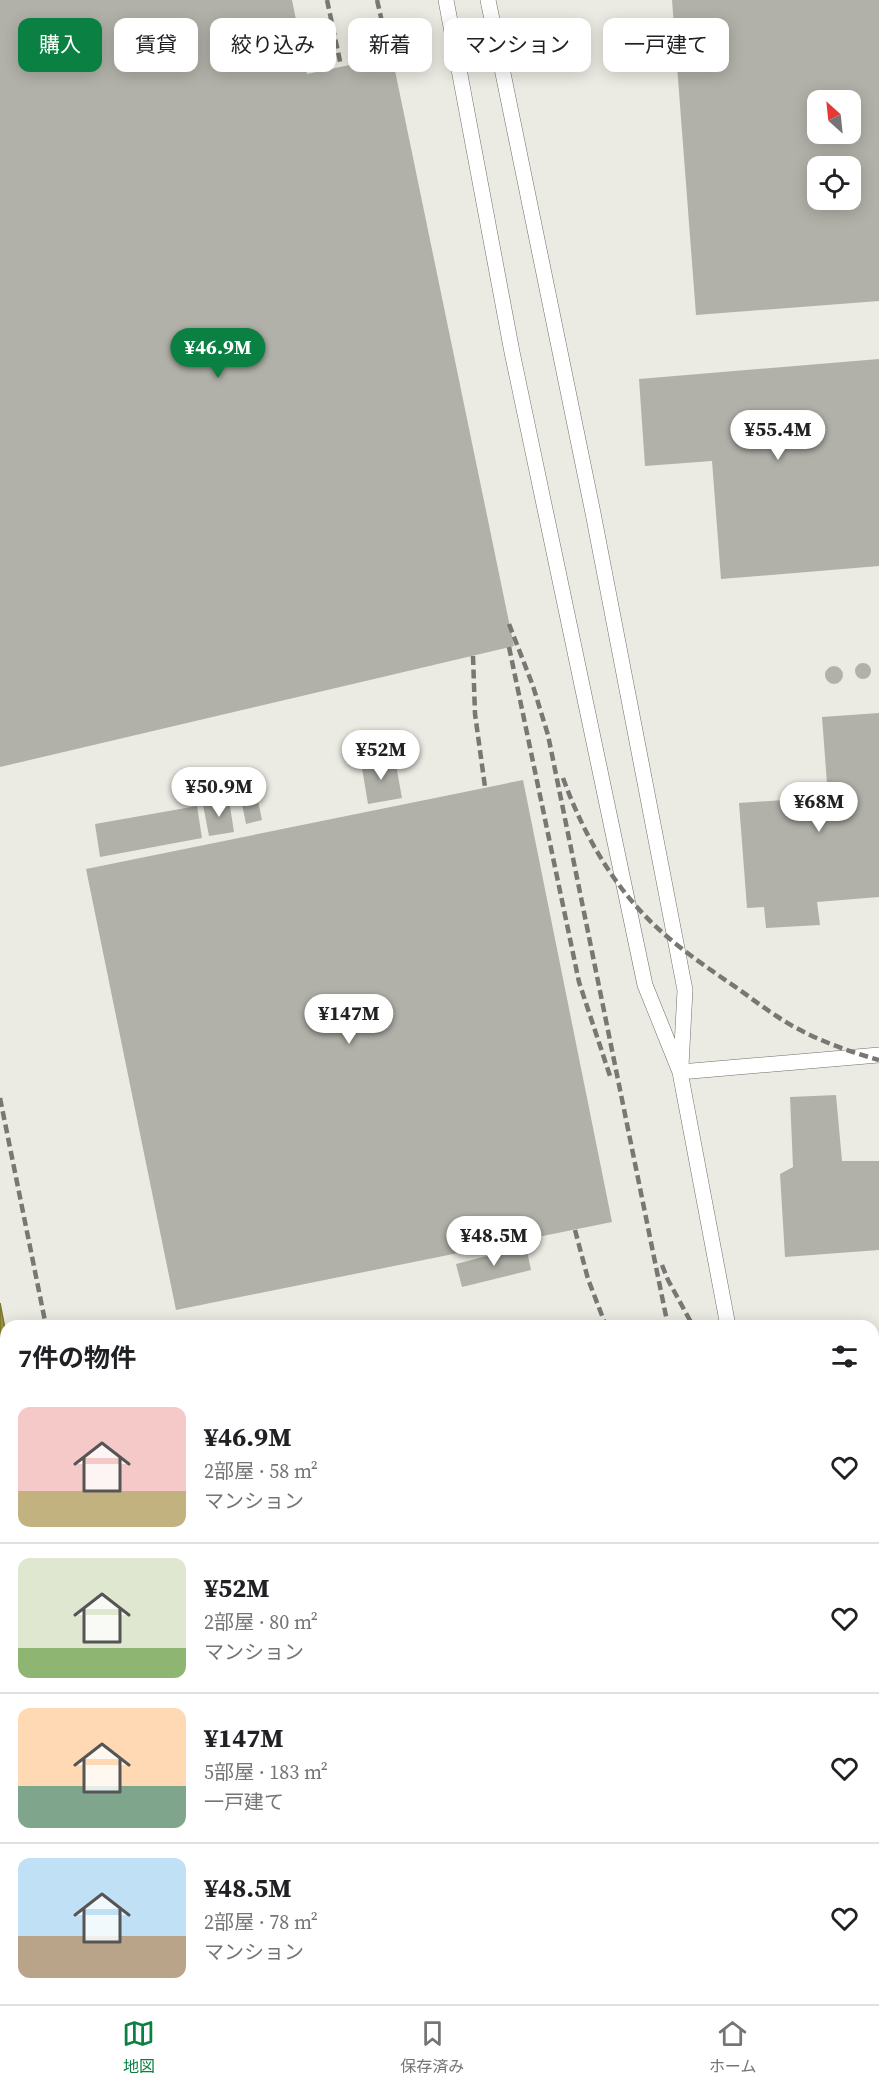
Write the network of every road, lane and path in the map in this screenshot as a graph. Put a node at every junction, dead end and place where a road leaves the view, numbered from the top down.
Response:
1 (446, 0) edge
2 (489, 0) edge
3 (879, 1055) edge
4 (680, 1072) junction
5 (727, 1320) edge

1 - 4 lane
2 - 4 lane
3 - 4 lane
4 - 5 lane

